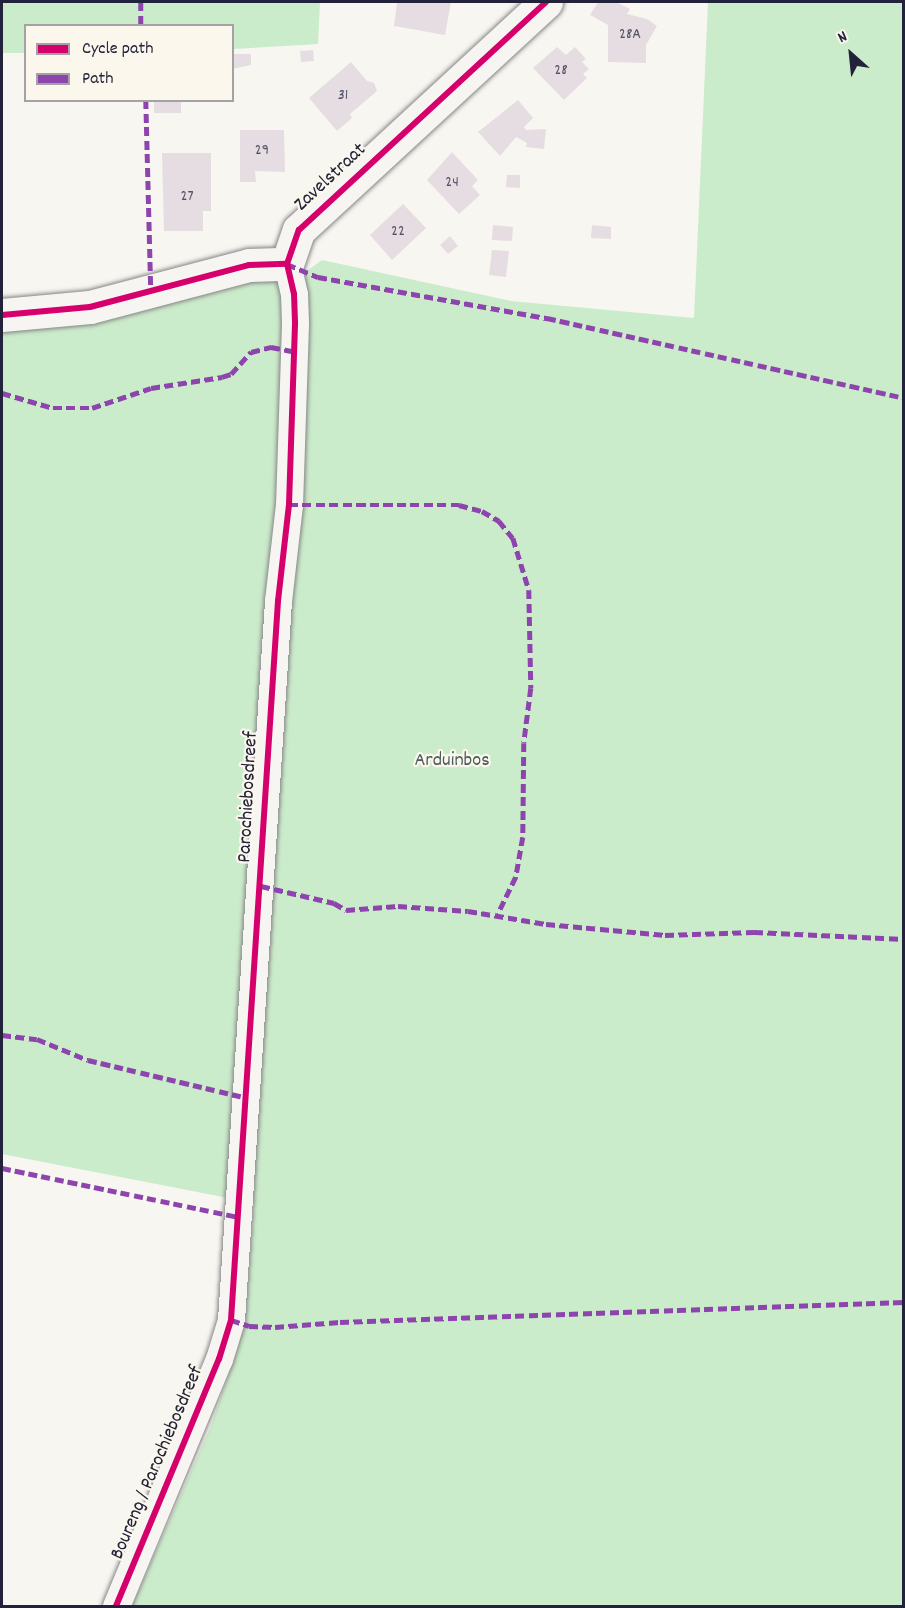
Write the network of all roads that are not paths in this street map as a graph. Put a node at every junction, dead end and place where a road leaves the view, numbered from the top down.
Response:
1 (546, 2) edge
2 (287, 264) junction
3 (2, 315) edge
4 (226, 1331) joint
5 (116, 1606) edge

1 - 2 street, Zavelstraat
2 - 3 street
2 - 4 street, Parochiebosdreef
4 - 5 street, Boureng / Parochiebosdreef

